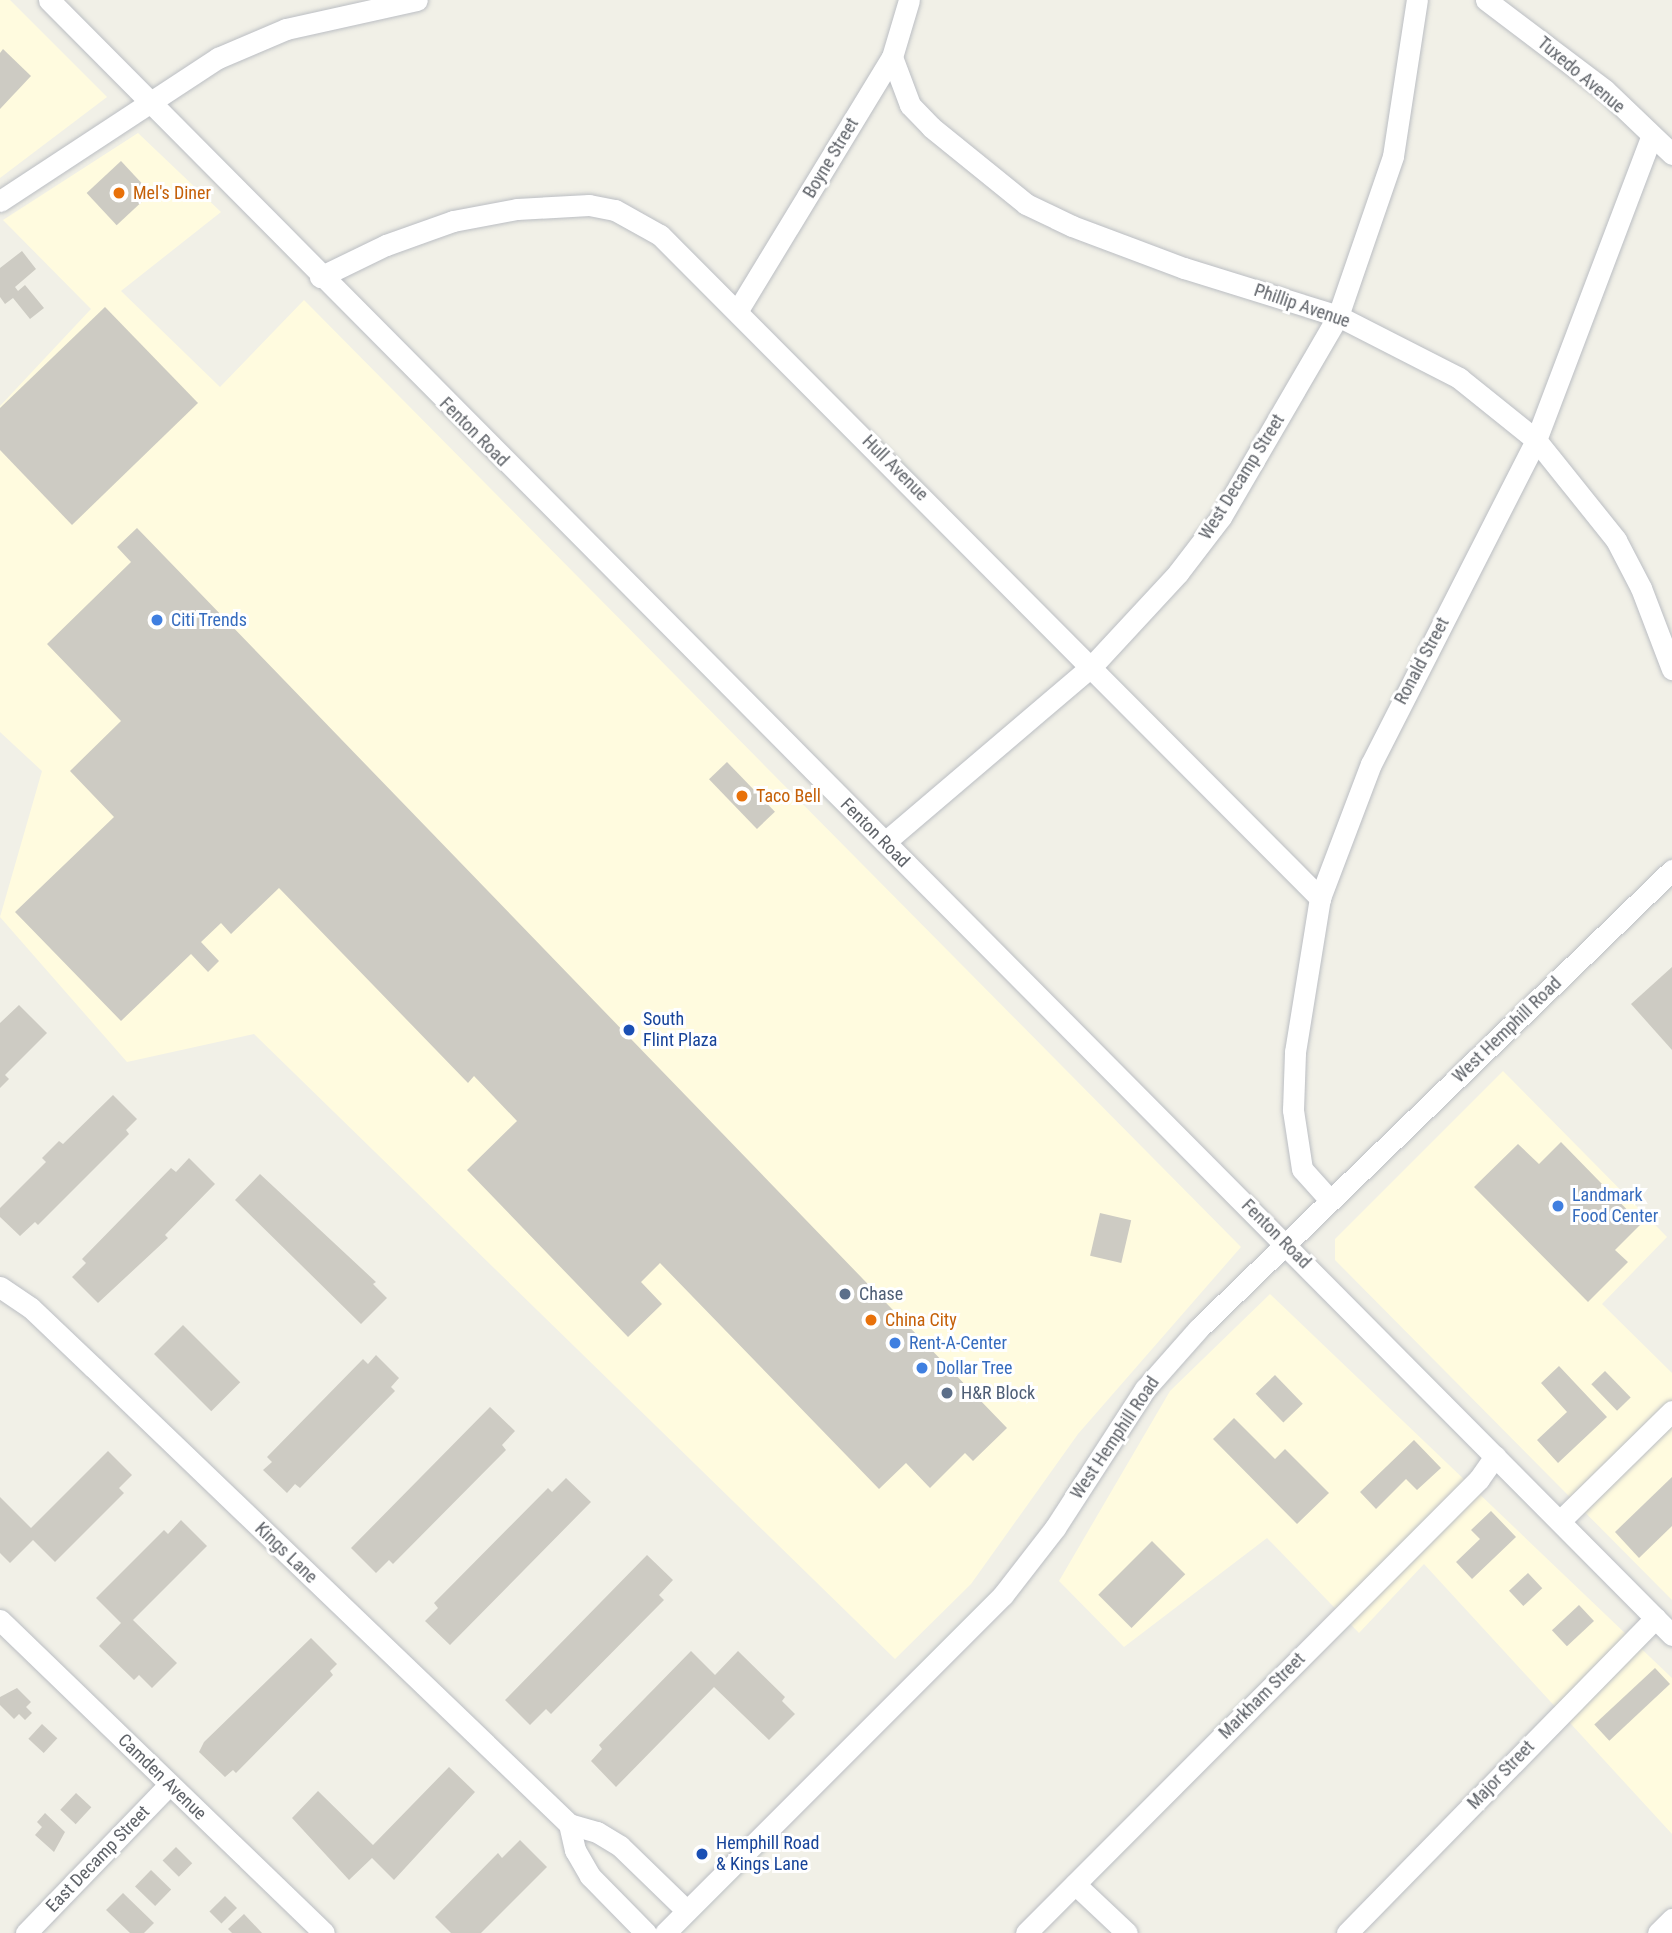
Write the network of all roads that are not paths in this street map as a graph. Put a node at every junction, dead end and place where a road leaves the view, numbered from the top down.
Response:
1 (49, 0) edge
2 (417, 0) edge
3 (909, 0) edge
4 (1417, 0) edge
5 (1486, 0) edge
6 (892, 57) junction
7 (149, 103) junction
8 (1651, 137) junction
9 (1672, 154) edge
10 (0, 201) edge
11 (320, 277) junction
12 (738, 310) junction
13 (1338, 316) junction
14 (1536, 440) junction
15 (1092, 666) junction
16 (1672, 669) edge
17 (885, 842) junction
18 (1672, 870) edge
19 (1320, 898) junction
20 (1329, 1199) junction
21 (1285, 1243) junction
22 (0, 1287) edge
23 (1672, 1411) edge
24 (1496, 1456) junction
25 (1560, 1521) junction
26 (1655, 1618) junction
27 (3, 1629) edge
28 (1672, 1635) edge
29 (170, 1784) junction
30 (569, 1824) junction
31 (1075, 1884) junction
32 (687, 1911) junction
33 (1672, 1919) edge
34 (26, 1933) edge
35 (324, 1933) edge
36 (646, 1933) edge
37 (665, 1933) edge
38 (1026, 1933) edge
39 (1127, 1933) edge
40 (1347, 1933) edge
41 (1658, 1933) edge

1 - 7 street, Fenton Road
2 - 7 street
3 - 6 street, Boyne Street
4 - 13 street, West Decamp Street
5 - 8 street, Tuxedo Avenue
6 - 12 street, Boyne Street
6 - 13 street, Phillip Avenue
7 - 10 street
7 - 11 street, Fenton Road
8 - 9 street, Tuxedo Avenue
8 - 14 street, Ronald Street
11 - 12 street, Hull Avenue
11 - 17 street, Fenton Road
12 - 15 street, Hull Avenue
13 - 14 street, Phillip Avenue
13 - 15 street, West Decamp Street
14 - 16 street, Phillip Avenue
14 - 19 street, Ronald Street
15 - 17 street, West Decamp Street
15 - 19 street, Hull Avenue
17 - 21 street, Fenton Road
18 - 20 street, West Hemphill Road
19 - 20 street, Ronald Street
20 - 21 street, West Hemphill Road
21 - 24 street, Fenton Road
21 - 32 street, West Hemphill Road
22 - 30 street, Kings Lane
23 - 25 street
24 - 25 street, Fenton Road
24 - 31 street, Markham Street
25 - 26 street, Fenton Road
26 - 28 street, Fenton Road
26 - 40 street, Major Street
27 - 29 street, Camden Avenue
29 - 34 street, East Decamp Street
29 - 35 street, Camden Avenue
30 - 32 street, Kings Lane
30 - 36 street, Kings Lane
31 - 38 street, Markham Street
31 - 39 street
32 - 37 street, West Hemphill Road
33 - 41 street

